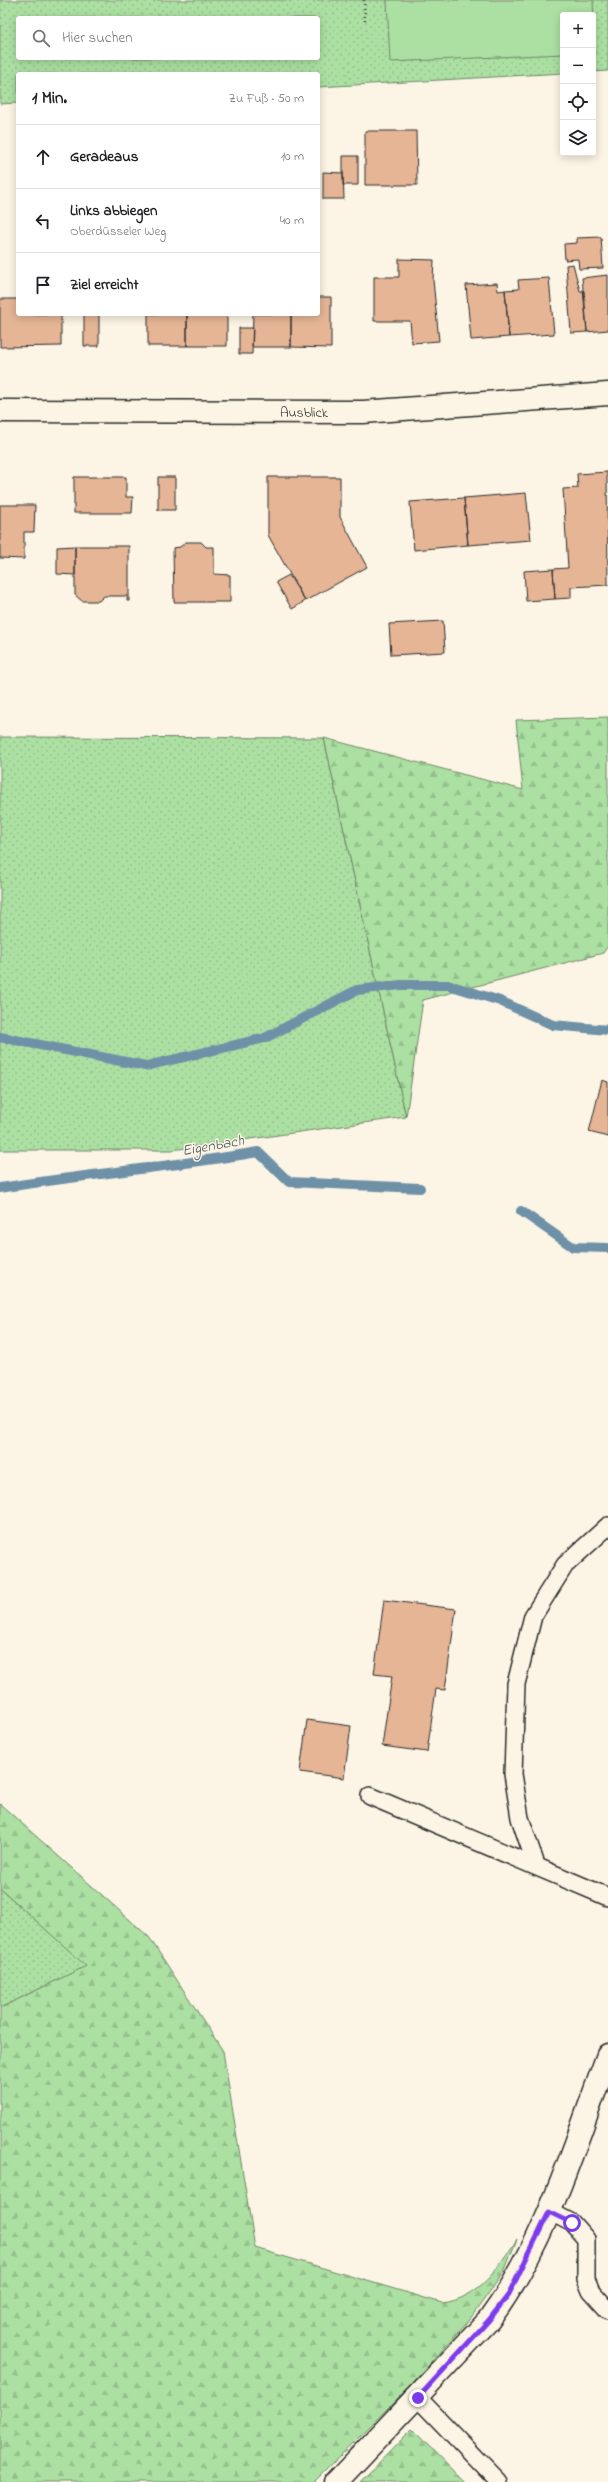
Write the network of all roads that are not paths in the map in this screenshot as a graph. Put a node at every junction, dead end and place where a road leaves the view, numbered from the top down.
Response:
1 (608, 394) edge
2 (0, 411) edge
3 (608, 1526) edge
4 (370, 1796) dead end
5 (536, 1865) junction
6 (608, 1896) edge
7 (608, 2055) edge
8 (549, 2212) junction
9 (608, 2310) edge
10 (418, 2398) junction
11 (336, 2482) edge
12 (499, 2482) edge

1 - 2 street, Ausblick
3 - 5 lane
4 - 5 lane
5 - 6 lane
7 - 8 street
8 - 9 lane
8 - 10 street
10 - 11 street
10 - 12 lane

